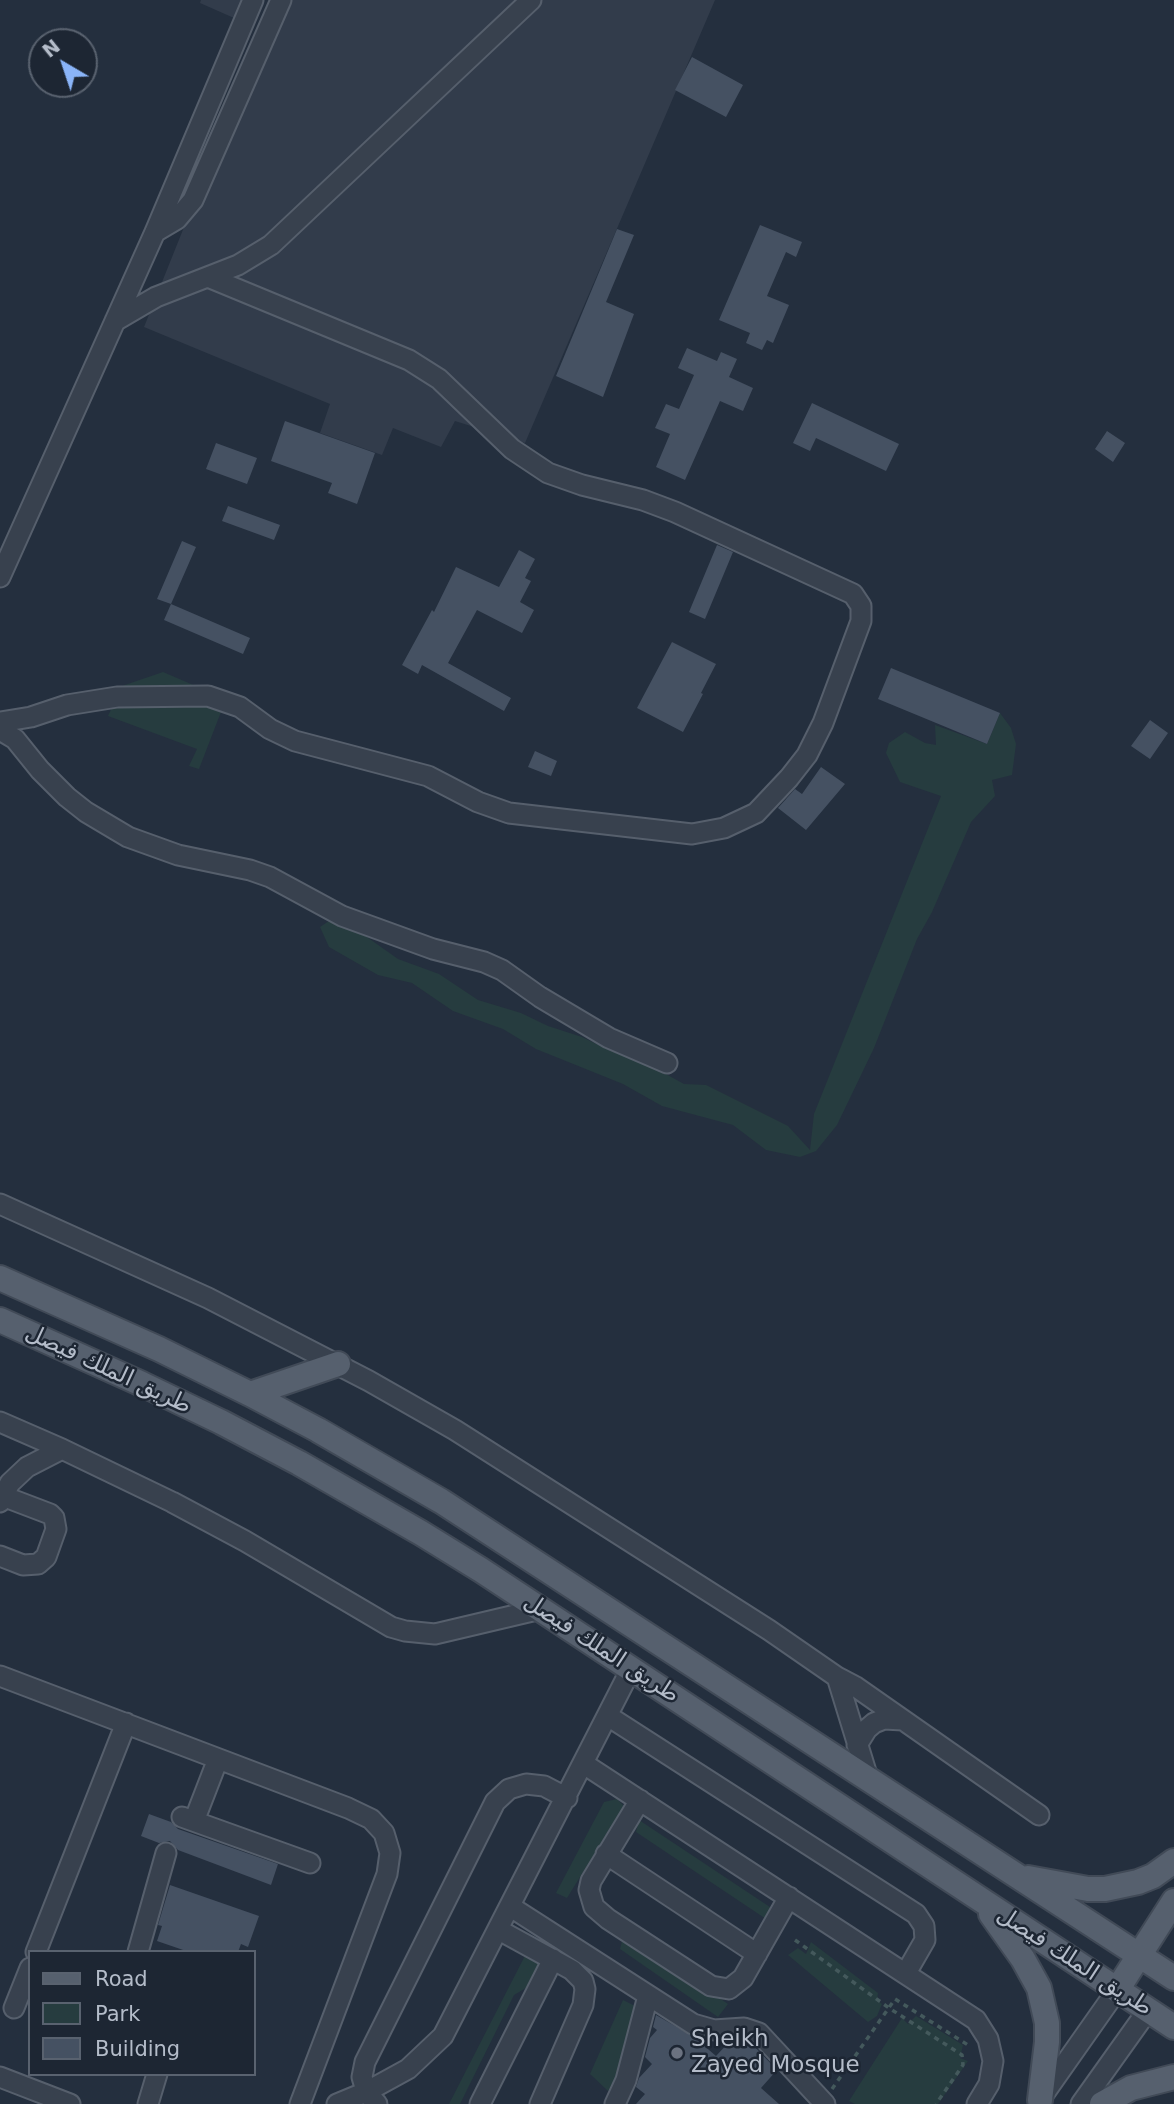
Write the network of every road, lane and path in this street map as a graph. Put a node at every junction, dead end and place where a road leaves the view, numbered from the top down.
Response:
1 (253, 0) edge
2 (281, 0) edge
3 (531, 0) edge
4 (155, 232) junction
5 (208, 277) junction
6 (114, 322) junction
7 (0, 577) edge
8 (0, 703) edge
9 (0, 726) edge
10 (667, 1063) dead end
11 (0, 1204) edge
12 (0, 1278) edge
13 (0, 1320) edge
14 (338, 1364) junction
15 (250, 1394) junction
16 (0, 1422) edge
17 (62, 1449) junction
18 (1, 1498) edge
19 (0, 1556) edge
20 (541, 1609) junction
21 (631, 1669) junction
22 (0, 1675) edge
23 (836, 1677) junction
24 (608, 1716) junction
25 (903, 1720) junction
26 (126, 1723) junction
27 (857, 1745) junction
28 (218, 1759) junction
29 (584, 1764) junction
30 (869, 1778) junction
31 (567, 1798) junction
32 (640, 1800) junction
33 (1039, 1815) dead end
34 (166, 1853) dead end
35 (606, 1854) junction
36 (1174, 1861) edge
37 (310, 1863) dead end
38 (1017, 1876) junction
39 (789, 1897) junction
40 (1174, 1901) edge
41 (982, 1902) junction
42 (511, 1907) junction
43 (499, 1930) junction
44 (794, 1940) dead end
45 (37, 1950) edge
46 (139, 1950) edge
47 (757, 1954) junction
48 (1139, 1955) junction
49 (553, 1959) junction
50 (28, 1973) edge
51 (906, 1973) junction
52 (1173, 1974) edge
53 (1117, 1990) junction
54 (648, 1996) junction
55 (14, 2008) dead end
56 (889, 2008) junction
57 (1148, 2010) junction
58 (1174, 2027) edge
59 (968, 2045) dead end
60 (156, 2076) edge
61 (0, 2077) edge
62 (1174, 2077) edge
63 (372, 2098) edge
64 (1038, 2102) edge
65 (824, 2103) edge
66 (70, 2104) edge
67 (148, 2104) edge
68 (300, 2104) edge
69 (337, 2104) edge
70 (480, 2104) edge
71 (540, 2104) edge
72 (615, 2104) edge
73 (936, 2104) edge
74 (977, 2104) edge
75 (1081, 2104) edge
76 (1102, 2104) edge

1 - 4 street
2 - 4 street
3 - 5 street
4 - 6 street
5 - 6 street
5 - 9 street
6 - 7 street
8 - 9 street
9 - 10 street
11 - 14 street
12 - 15 main road, طريق الملك فيصل
13 - 20 main road, طريق الملك فيصل
14 - 15 main road
14 - 23 street
15 - 30 main road, طريق الملك فيصل
16 - 17 street
17 - 18 street
17 - 20 street
18 - 19 street
20 - 21 main road, طريق الملك فيصل
21 - 24 street
21 - 41 main road, طريق الملك فيصل
22 - 26 street
23 - 25 street
23 - 27 street
24 - 29 street
24 - 51 street
25 - 27 street
25 - 33 street
26 - 28 street
26 - 45 street
27 - 30 street
28 - 37 street
28 - 68 street
29 - 31 street
29 - 32 street
30 - 38 main road, طريق الملك فيصل
31 - 42 street
31 - 63 street
32 - 35 street
32 - 39 street
34 - 46 street
35 - 47 street
35 - 47 street
36 - 38 main road
38 - 48 main road, طريق الملك فيصل
39 - 47 street
39 - 51 street
40 - 48 main road
41 - 53 main road, طريق الملك فيصل
41 - 64 main road
42 - 43 street
42 - 54 street
43 - 49 street
43 - 63 street
44 - 56 path
48 - 52 main road, طريق الملك فيصل
48 - 53 main road
49 - 70 street
49 - 71 street
50 - 55 street
51 - 74 street
52 - 57 main road
53 - 57 main road, طريق الملك فيصل
53 - 64 street
54 - 65 street
54 - 72 street
56 - 59 path
56 - 65 path
56 - 73 path
57 - 58 main road, طريق الملك فيصل
57 - 75 street
60 - 67 street
61 - 66 street
62 - 76 main road
63 - 69 street

